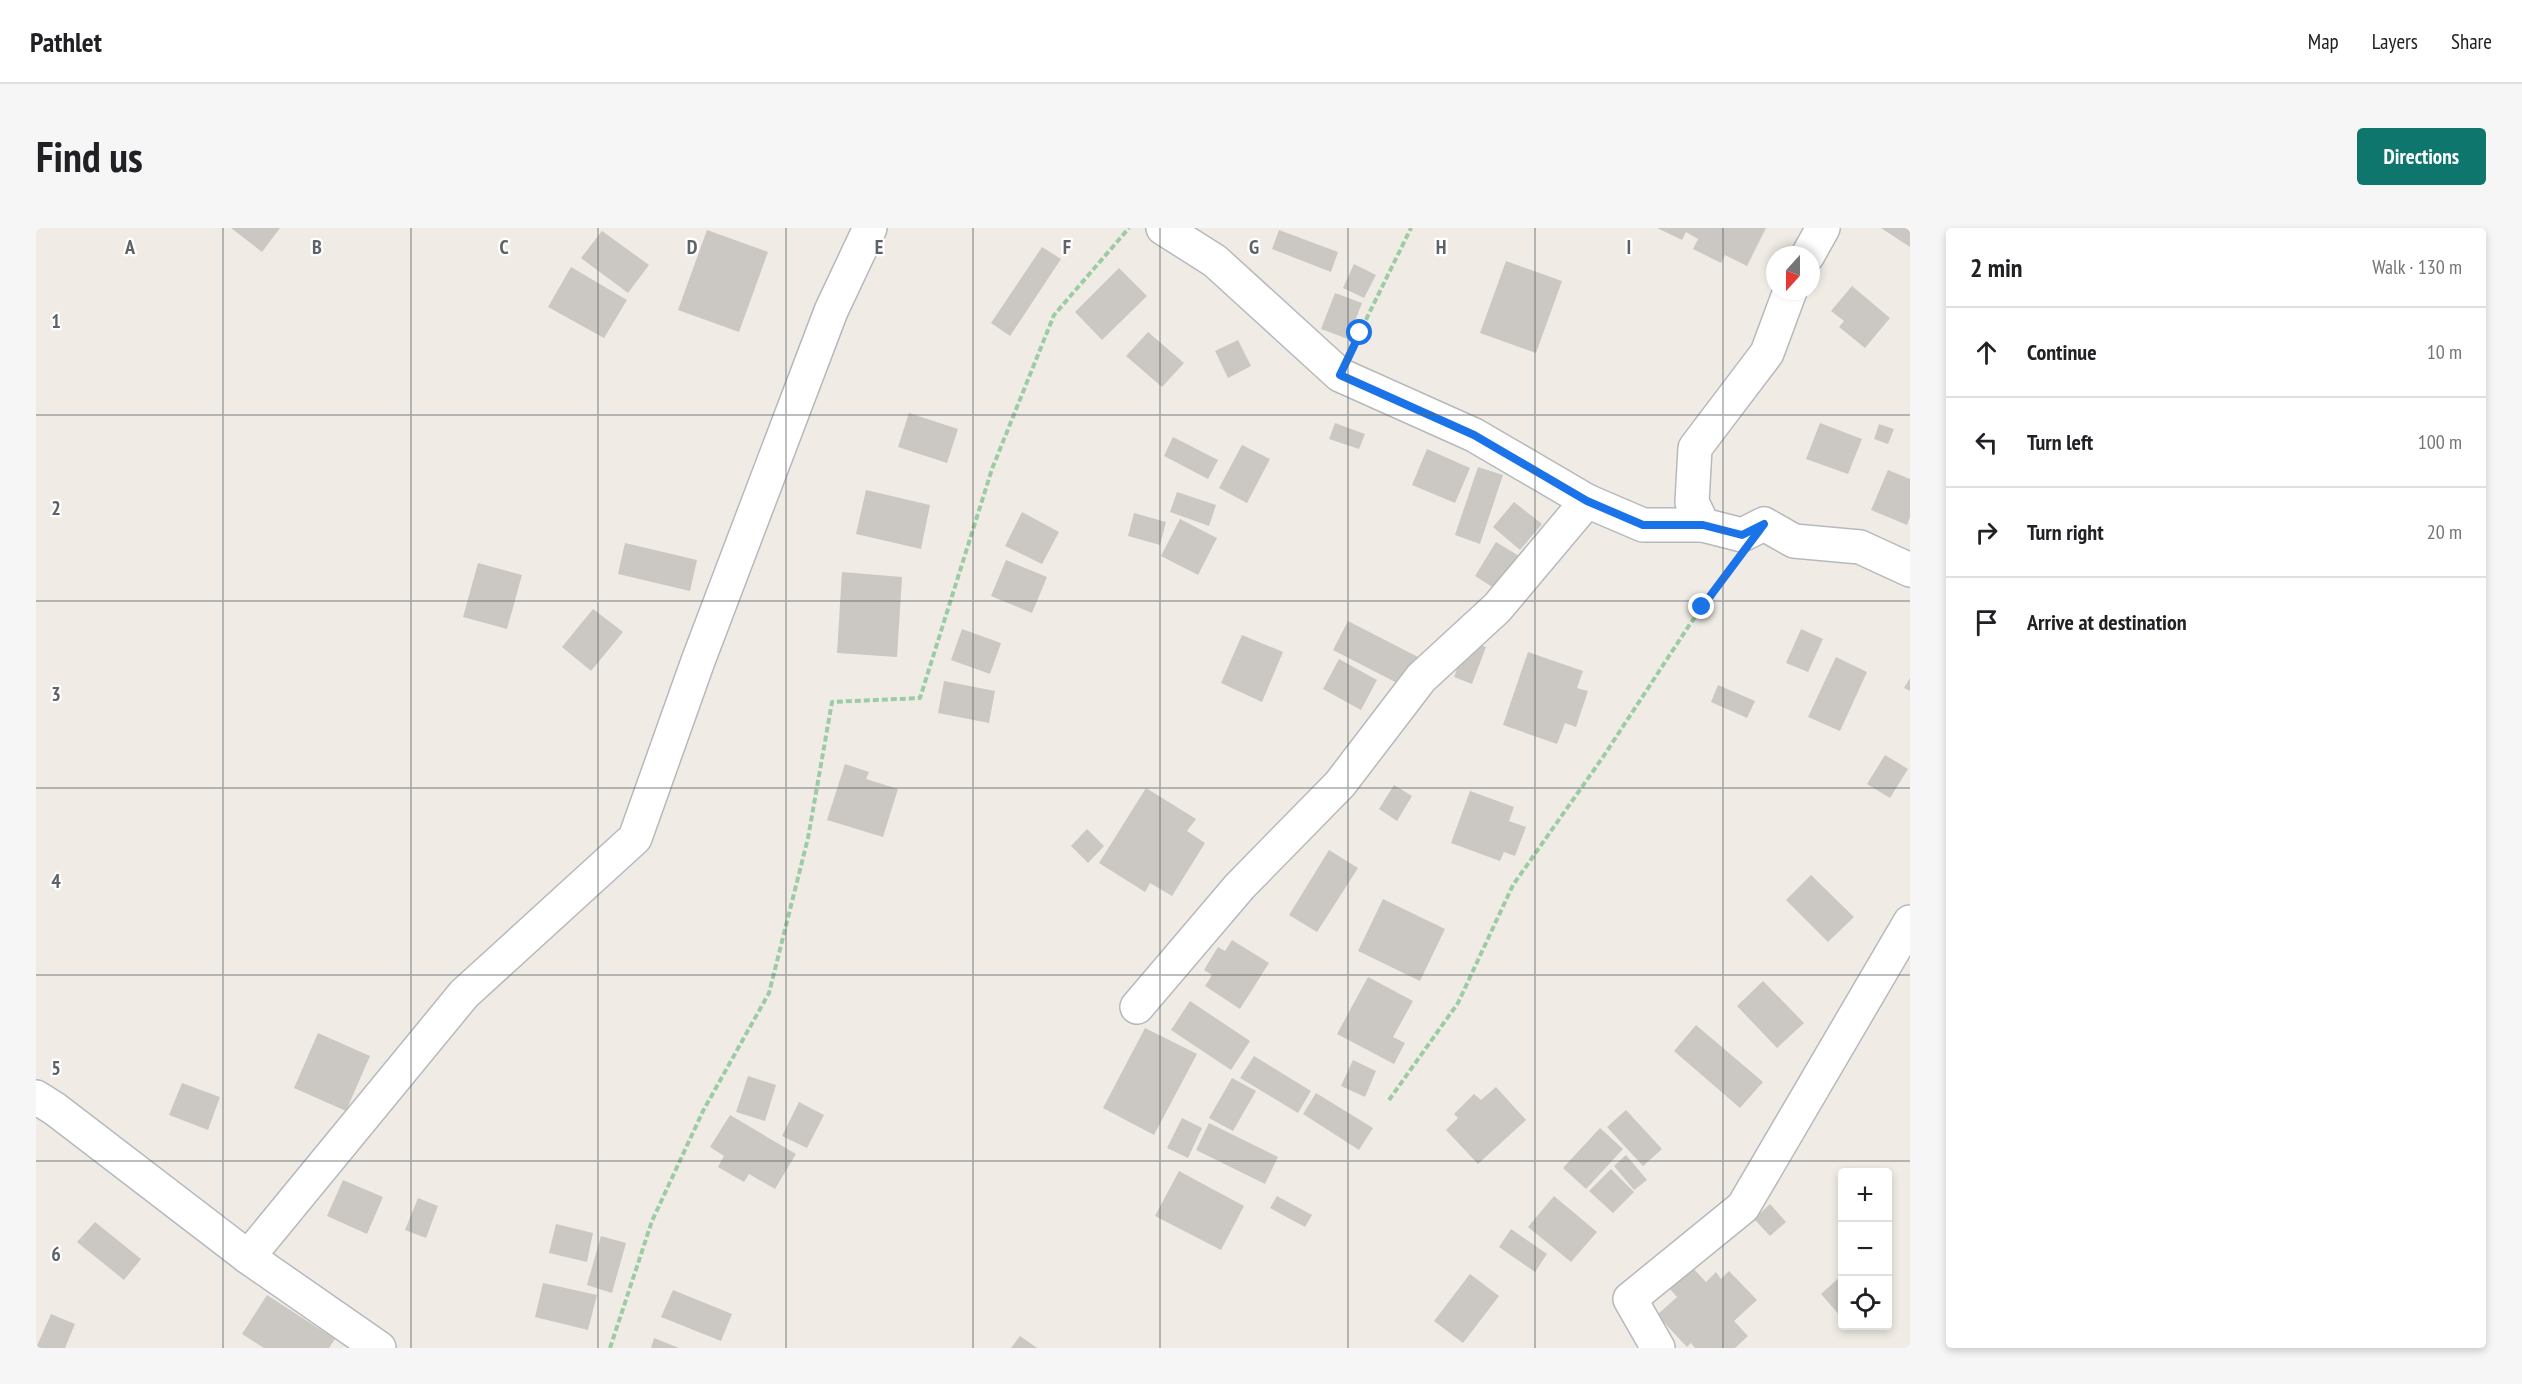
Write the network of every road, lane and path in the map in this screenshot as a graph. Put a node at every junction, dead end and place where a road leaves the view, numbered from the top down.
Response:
1 (870, 228) edge
2 (1129, 228) edge
3 (1164, 228) edge
4 (1411, 228) edge
5 (1823, 228) edge
6 (1813, 246) edge
7 (1787, 300) edge
8 (1340, 375) junction
9 (1587, 501) junction
10 (1764, 524) junction
11 (1703, 525) junction
12 (1910, 570) edge
13 (1910, 922) edge
14 (1137, 1007) dead end
15 (36, 1097) edge
16 (1389, 1100) dead end
17 (248, 1257) junction
18 (379, 1348) edge
19 (610, 1348) edge
20 (1658, 1348) edge

1 - 17 street
2 - 19 path
3 - 8 street
4 - 8 path
5 - 6 street
7 - 11 street
8 - 9 street
9 - 11 street
9 - 14 street
10 - 11 street
10 - 12 street
10 - 16 path
13 - 20 street
15 - 17 street
17 - 18 street

